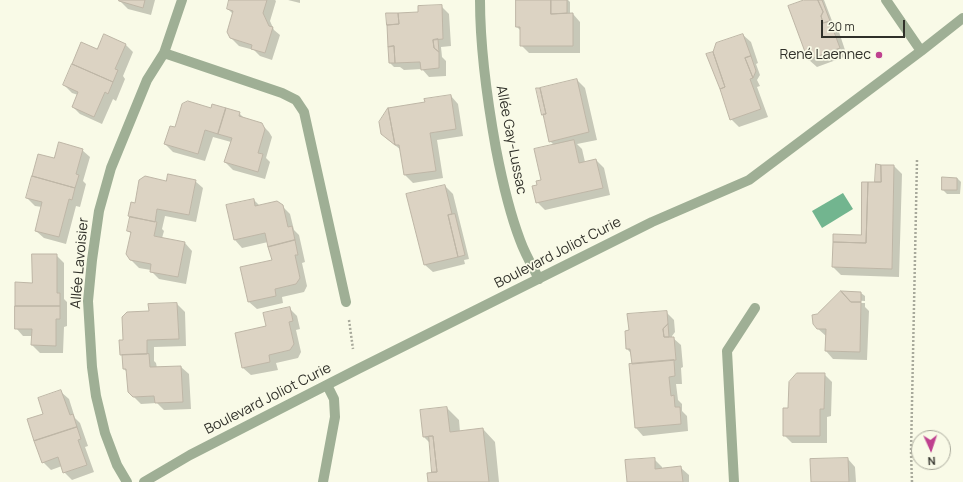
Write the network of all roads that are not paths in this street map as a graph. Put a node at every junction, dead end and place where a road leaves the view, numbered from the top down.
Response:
1 (182, 0) edge
2 (480, 0) edge
3 (886, 0) edge
4 (963, 18) edge
5 (921, 51) junction
6 (164, 53) junction
7 (539, 279) junction
8 (346, 302) road end
9 (755, 308) dead end
10 (327, 385) junction
11 (127, 482) edge
12 (144, 482) edge
13 (323, 482) edge
14 (734, 482) edge

1 - 6 street, Allée Lavoisier
2 - 7 street, Allée Gay-Lussac
3 - 5 street
4 - 5 street, Boulevard Joliot Curie
5 - 7 street, Boulevard Joliot Curie
6 - 8 street
6 - 11 street, Allée Lavoisier
7 - 10 street, Boulevard Joliot Curie
9 - 14 street
10 - 12 street, Boulevard Joliot Curie
10 - 13 street

